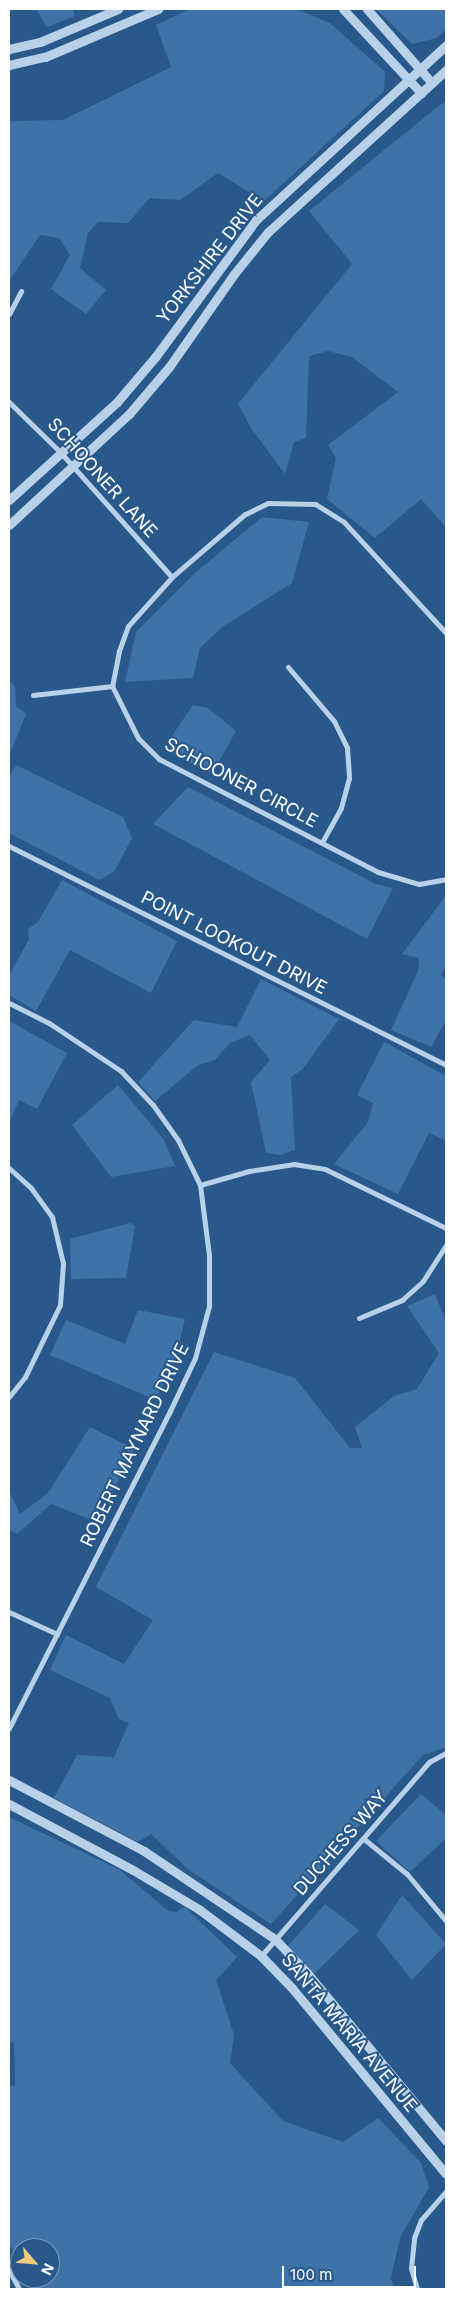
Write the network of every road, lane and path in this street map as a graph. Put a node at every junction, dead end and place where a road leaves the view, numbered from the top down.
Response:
1 (118, 9) edge
2 (158, 9) edge
3 (343, 9) edge
4 (368, 9) edge
5 (446, 45) edge
6 (9, 50) edge
7 (9, 65) edge
8 (420, 69) junction
9 (446, 70) edge
10 (409, 79) junction
11 (432, 83) junction
12 (421, 93) junction
13 (21, 291) dead end
14 (9, 314) edge
15 (9, 402) edge
16 (61, 453) junction
17 (72, 466) junction
18 (9, 500) edge
19 (9, 525) edge
20 (172, 577) junction
21 (446, 633) edge
22 (288, 667) dead end
23 (112, 686) junction
24 (33, 695) dead end
25 (322, 842) junction
26 (9, 846) edge
27 (446, 879) edge
28 (9, 1003) edge
29 (446, 1065) edge
30 (9, 1168) edge
31 (200, 1185) junction
32 (446, 1228) edge
33 (446, 1245) edge
34 (359, 1318) dead end
35 (9, 1397) edge
36 (9, 1612) edge
37 (56, 1634) junction
38 (9, 1729) edge
39 (446, 1753) edge
40 (9, 1780) edge
41 (9, 1804) edge
42 (364, 1839) junction
43 (446, 1922) edge
44 (275, 1939) junction
45 (261, 1956) junction
46 (446, 2141) edge
47 (446, 2174) edge
48 (446, 2191) edge
49 (9, 2270) edge
50 (19, 2289) edge
51 (417, 2289) edge

1 - 6 street
2 - 7 street
3 - 10 street
4 - 8 street
5 - 8 street, YORKSHIRE DRIVE
8 - 10 street, YORKSHIRE DRIVE
8 - 11 street
9 - 11 street, YORKSHIRE DRIVE
10 - 12 street
10 - 16 street, YORKSHIRE DRIVE
11 - 12 street, YORKSHIRE DRIVE
12 - 17 street, YORKSHIRE DRIVE
13 - 14 street
15 - 16 street, SCHOONER LANE
16 - 17 street, SCHOONER LANE
16 - 18 street, YORKSHIRE DRIVE
17 - 19 street, YORKSHIRE DRIVE
17 - 20 street, SCHOONER LANE
20 - 21 street
20 - 23 street
22 - 25 street
23 - 24 street
23 - 25 street, SCHOONER CIRCLE
25 - 27 street, SCHOONER CIRCLE
26 - 29 street, POINT LOOKOUT DRIVE
28 - 31 street, ROBERT MAYNARD DRIVE
30 - 35 street
31 - 32 street
31 - 37 street, ROBERT MAYNARD DRIVE
33 - 34 street
36 - 37 street
37 - 38 street, ROBERT MAYNARD DRIVE
39 - 42 street, DUCHESS WAY
40 - 44 street, SANTA MARIA AVENUE
41 - 45 street, SANTA MARIA AVENUE
42 - 43 street
42 - 44 street, DUCHESS WAY
44 - 45 street, DUCHESS WAY
44 - 46 street, SANTA MARIA AVENUE
45 - 47 street, SANTA MARIA AVENUE
48 - 51 street
49 - 50 street

